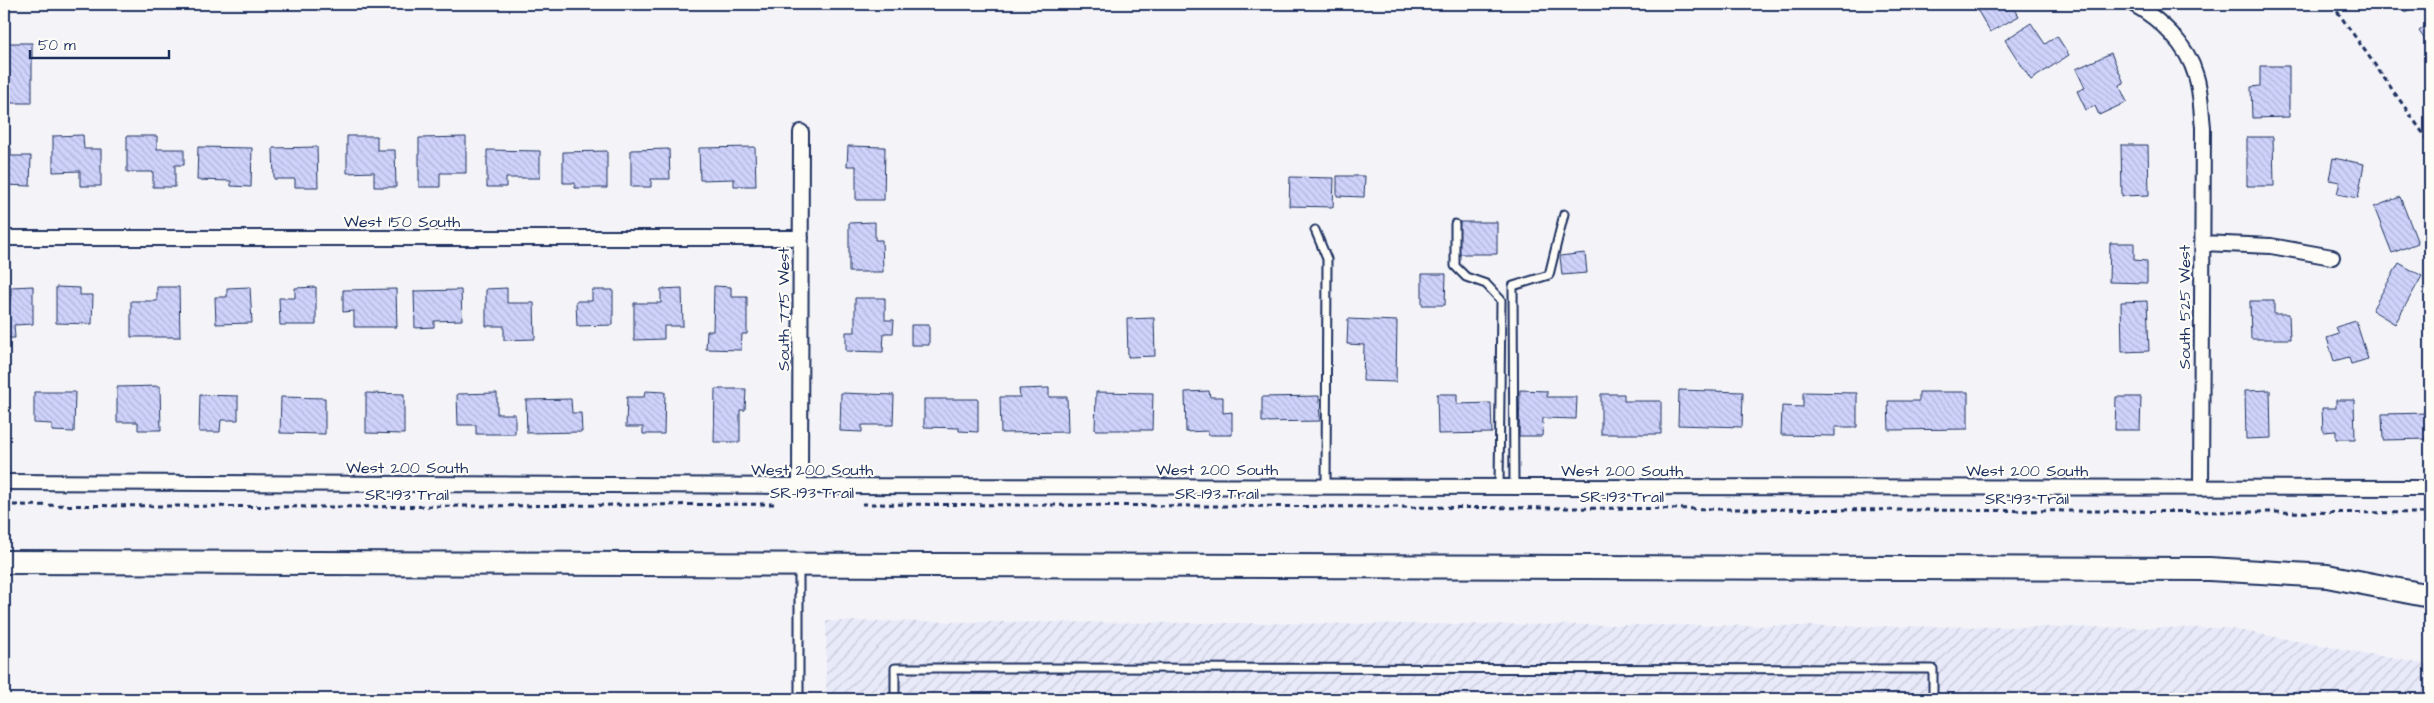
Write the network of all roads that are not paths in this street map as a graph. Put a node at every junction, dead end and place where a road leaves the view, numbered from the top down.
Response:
1 (2133, 4) edge
2 (802, 132) dead end
3 (1564, 214) dead end
4 (1454, 224) dead end
5 (1315, 230) dead end
6 (4, 238) edge
7 (801, 238) junction
8 (2202, 244) junction
9 (2332, 257) dead end
10 (4, 482) edge
11 (800, 486) junction
12 (1326, 487) junction
13 (1499, 487) junction
14 (1514, 487) junction
15 (2201, 488) junction
16 (2430, 488) edge
17 (4, 562) edge
18 (799, 566) junction
19 (2430, 596) edge
20 (799, 699) edge
21 (895, 699) edge
22 (1933, 699) edge

1 - 8 street, South 525 West
2 - 7 street, South 775 West
3 - 14 lane
4 - 13 lane
5 - 12 lane
6 - 7 street, West 150 South
7 - 11 street, South 775 West
8 - 9 street
8 - 15 street, South 525 West
10 - 11 street, West 200 South
11 - 12 street, West 200 South
12 - 13 street, West 200 South
13 - 14 street, West 200 South
14 - 15 street, West 200 South
15 - 16 street, West 200 South
17 - 18 main road
18 - 19 main road
18 - 20 lane
21 - 22 lane

